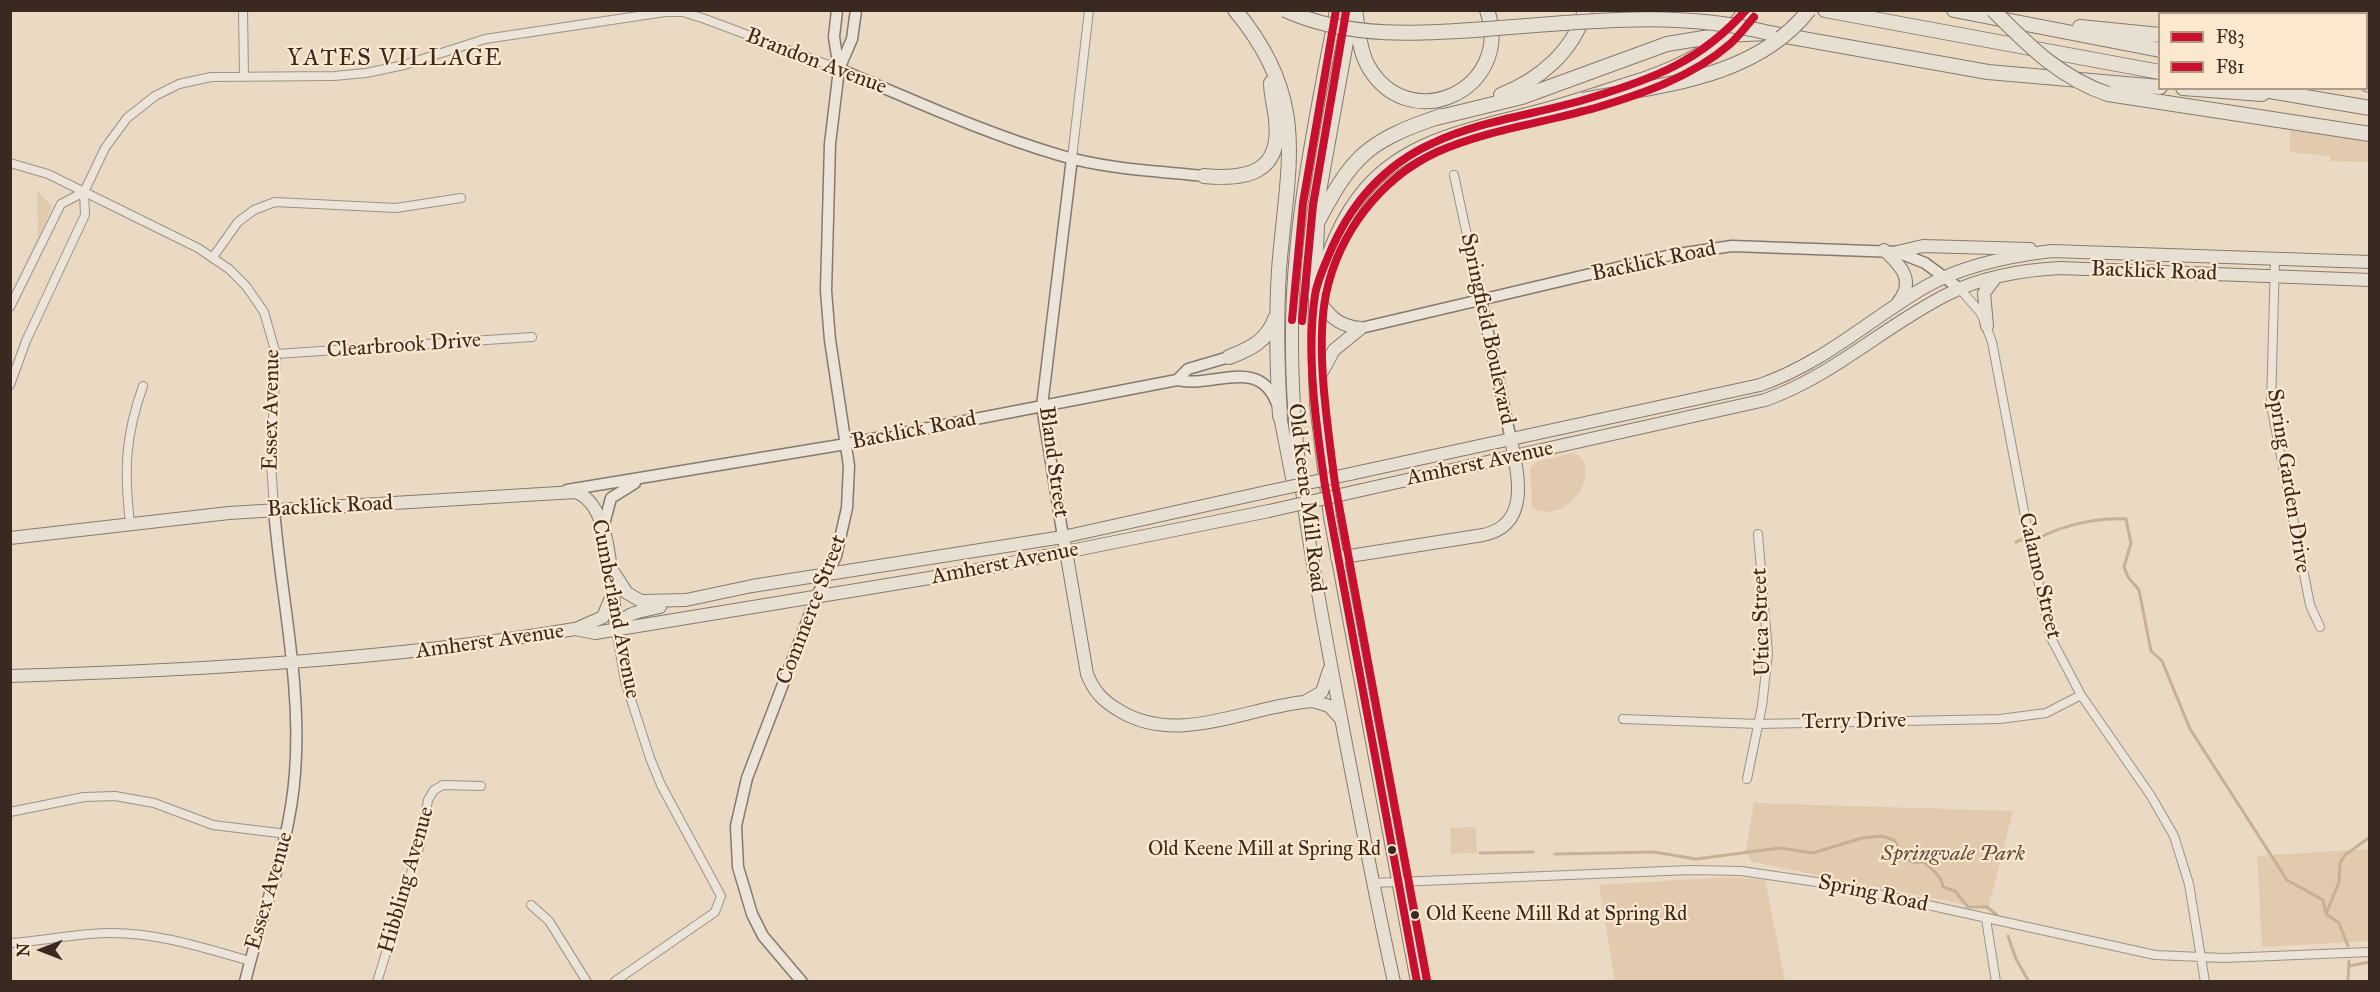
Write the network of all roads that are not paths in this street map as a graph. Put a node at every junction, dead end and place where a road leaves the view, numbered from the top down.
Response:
1 (243, 10) edge
2 (837, 10) edge
3 (856, 10) edge
4 (1089, 10) edge
5 (1235, 10) edge
6 (1285, 10) edge
7 (1336, 10) edge
8 (1354, 10) edge
9 (1487, 10) edge
10 (1585, 10) edge
11 (1746, 10) edge
12 (1809, 10) edge
13 (1825, 10) edge
14 (1954, 10) edge
15 (1993, 10) edge
16 (2018, 23) junction
17 (1768, 33) junction
18 (2158, 35) edge
19 (2158, 50) edge
20 (1271, 66) junction
21 (839, 69) junction
22 (2158, 72) edge
23 (244, 77) junction
24 (2158, 87) edge
25 (2211, 90) edge
26 (2262, 90) edge
27 (2294, 96) junction
28 (1583, 100) junction
29 (2370, 108) edge
30 (1432, 119) junction
31 (2370, 134) edge
32 (1072, 158) junction
33 (10, 163) edge
34 (1454, 174) dead end
35 (1204, 176) joint
36 (84, 192) junction
37 (461, 198) dead end
38 (1317, 223) junction
39 (1890, 251) junction
40 (2052, 251) junction
41 (213, 257) junction
42 (2275, 260) junction
43 (2370, 262) edge
44 (2275, 276) junction
45 (1945, 277) junction
46 (1996, 277) junction
47 (2370, 280) edge
48 (1960, 289) junction
49 (1315, 295) junction
50 (1481, 300) junction
51 (10, 307) edge
52 (1894, 307) junction
53 (1276, 314) junction
54 (1987, 326) junction
55 (1361, 328) junction
56 (532, 337) dead end
57 (276, 354) junction
58 (1229, 357) joint
59 (1177, 380) junction
60 (10, 385) edge
61 (143, 386) dead end
62 (1315, 386) junction
63 (1042, 405) junction
64 (1280, 416) junction
65 (1511, 440) junction
66 (846, 444) junction
67 (1514, 457) junction
68 (650, 478) junction
69 (567, 490) junction
70 (274, 509) junction
71 (130, 523) junction
72 (603, 528) junction
73 (1305, 532) junction
74 (1758, 534) dead end
75 (1063, 537) junction
76 (10, 538) edge
77 (1067, 553) junction
78 (1337, 558) junction
79 (609, 563) junction
80 (827, 575) junction
81 (611, 592) junction
82 (816, 598) junction
83 (686, 600) junction
84 (2320, 627) dead end
85 (575, 629) junction
86 (616, 630) junction
87 (1330, 660) junction
88 (291, 664) junction
89 (10, 676) edge
90 (2081, 695) junction
91 (1304, 702) junction
92 (1623, 719) dead end
93 (1342, 722) junction
94 (1758, 724) junction
95 (1747, 779) dead end
96 (481, 786) dead end
97 (10, 812) edge
98 (287, 834) junction
99 (1397, 880) junction
100 (1373, 883) junction
101 (531, 905) dead end
102 (1986, 919) junction
103 (10, 943) edge
104 (2370, 952) edge
105 (2201, 958) junction
106 (250, 961) junction
107 (245, 981) edge
108 (377, 981) edge
109 (587, 981) edge
110 (614, 981) edge
111 (802, 981) edge
112 (1394, 981) edge
113 (1417, 981) edge
114 (1996, 981) edge
115 (2205, 981) edge

1 - 23 street
2 - 21 main road, Commerce Street
3 - 21 main road, Commerce Street
4 - 32 street, Bland Street
5 - 20 highway
6 - 17 highway, bridge
7 - 73 main road, Old Keene Mill Road
8 - 9 highway
8 - 38 main road, Old Keene Mill Road
10 - 30 highway
11 - 28 highway, bridge
12 - 28 highway, bridge
13 - 22 highway
14 - 16 highway
15 - 31 highway, bridge
16 - 18 highway
16 - 19 highway
17 - 24 highway
17 - 30 highway, bridge
20 - 35 highway
20 - 53 highway
21 - 23 street, Brandon Avenue
21 - 32 main road, Brandon Avenue
21 - 66 main road, Commerce Street
23 - 36 street, Brandon Avenue
25 - 27 highway
26 - 27 highway
27 - 29 highway
28 - 49 highway
30 - 38 highway
32 - 35 main road, Brandon Avenue
32 - 63 main road, Bland Street
33 - 36 street, Essex Avenue
34 - 50 street, Springfield Boulevard
36 - 41 street, Essex Avenue
36 - 51 street
36 - 60 street
37 - 41 street
38 - 49 main road, Old Keene Mill Road
39 - 40 main road
39 - 45 main road, Backlick Road
39 - 50 main road, Backlick Road
39 - 52 main road
40 - 42 main road, Backlick Road
40 - 45 main road, Backlick Road
41 - 57 street, Essex Avenue
42 - 43 main road, Backlick Road
42 - 44 street, Spring Garden Drive
44 - 46 main road, Backlick Road
44 - 47 main road, Backlick Road
44 - 84 street, Spring Garden Drive
45 - 48 main road, Backlick Road
45 - 52 main road, Amherst Avenue
46 - 48 main road, Backlick Road
46 - 54 main road
48 - 54 street, Calamo Street
48 - 67 main road, Amherst Avenue
49 - 55 main road
49 - 62 main road, Old Keene Mill Road
50 - 55 main road, Backlick Road
50 - 65 main road, Springfield Boulevard
52 - 65 main road, Amherst Avenue
53 - 58 highway
53 - 64 highway
54 - 90 street, Calamo Street
55 - 62 main road
56 - 57 street, Clearbrook Drive
57 - 70 street, Essex Avenue
58 - 59 main road, Backlick Road
59 - 63 main road, Backlick Road
59 - 64 main road, Backlick Road
61 - 71 street
62 - 78 main road, Old Keene Mill Road
63 - 66 main road, Backlick Road
63 - 75 main road, Bland Street
64 - 73 main road
65 - 67 main road, Springfield Boulevard
65 - 75 main road, Amherst Avenue, bridge
66 - 68 main road, Backlick Road
66 - 80 main road, Commerce Street
67 - 77 main road, Amherst Avenue, bridge
67 - 78 main road, Springfield Boulevard
68 - 69 main road, Backlick Road
68 - 72 main road, Backlick Road
69 - 70 main road, Backlick Road
69 - 72 main road, Cumberland Avenue
70 - 71 main road, Backlick Road
70 - 88 main road, Essex Avenue
71 - 76 main road, Backlick Road
72 - 79 main road, Cumberland Avenue
73 - 87 main road, Old Keene Mill Road
74 - 94 street, Utica Street
75 - 77 main road, Bland Street
75 - 80 main road, Amherst Avenue
77 - 82 main road, Amherst Avenue
77 - 91 main road, Bland Street
78 - 99 main road, Old Keene Mill Road
79 - 81 main road, Cumberland Avenue
79 - 83 main road, Amherst Avenue
80 - 82 main road, Commerce Street
80 - 83 main road, Amherst Avenue
81 - 85 main road
81 - 86 main road, Cumberland Avenue
82 - 86 main road, Amherst Avenue
82 - 111 main road, Commerce Street
83 - 86 main road
85 - 86 main road, Amherst Avenue
85 - 88 main road, Amherst Avenue
86 - 110 street, Cumberland Avenue
87 - 91 main road
87 - 93 main road, Old Keene Mill Road
88 - 89 main road, Amherst Avenue
88 - 98 main road, Essex Avenue
90 - 94 street, Terry Drive
90 - 105 street, Calamo Street
91 - 93 main road
92 - 94 street, Terry Drive
93 - 100 main road, Old Keene Mill Road
94 - 95 street, Utica Street
96 - 108 street, Hibbling Avenue
97 - 98 street
98 - 106 main road, Essex Avenue
99 - 100 street, Spring Road
99 - 102 street, Spring Road
99 - 113 main road, Old Keene Mill Road
100 - 112 main road, Old Keene Mill Road
101 - 109 street
102 - 105 street, Spring Road
102 - 114 street
103 - 106 street
104 - 105 street, Spring Road
105 - 115 street, Calamo Street
106 - 107 main road, Essex Avenue

